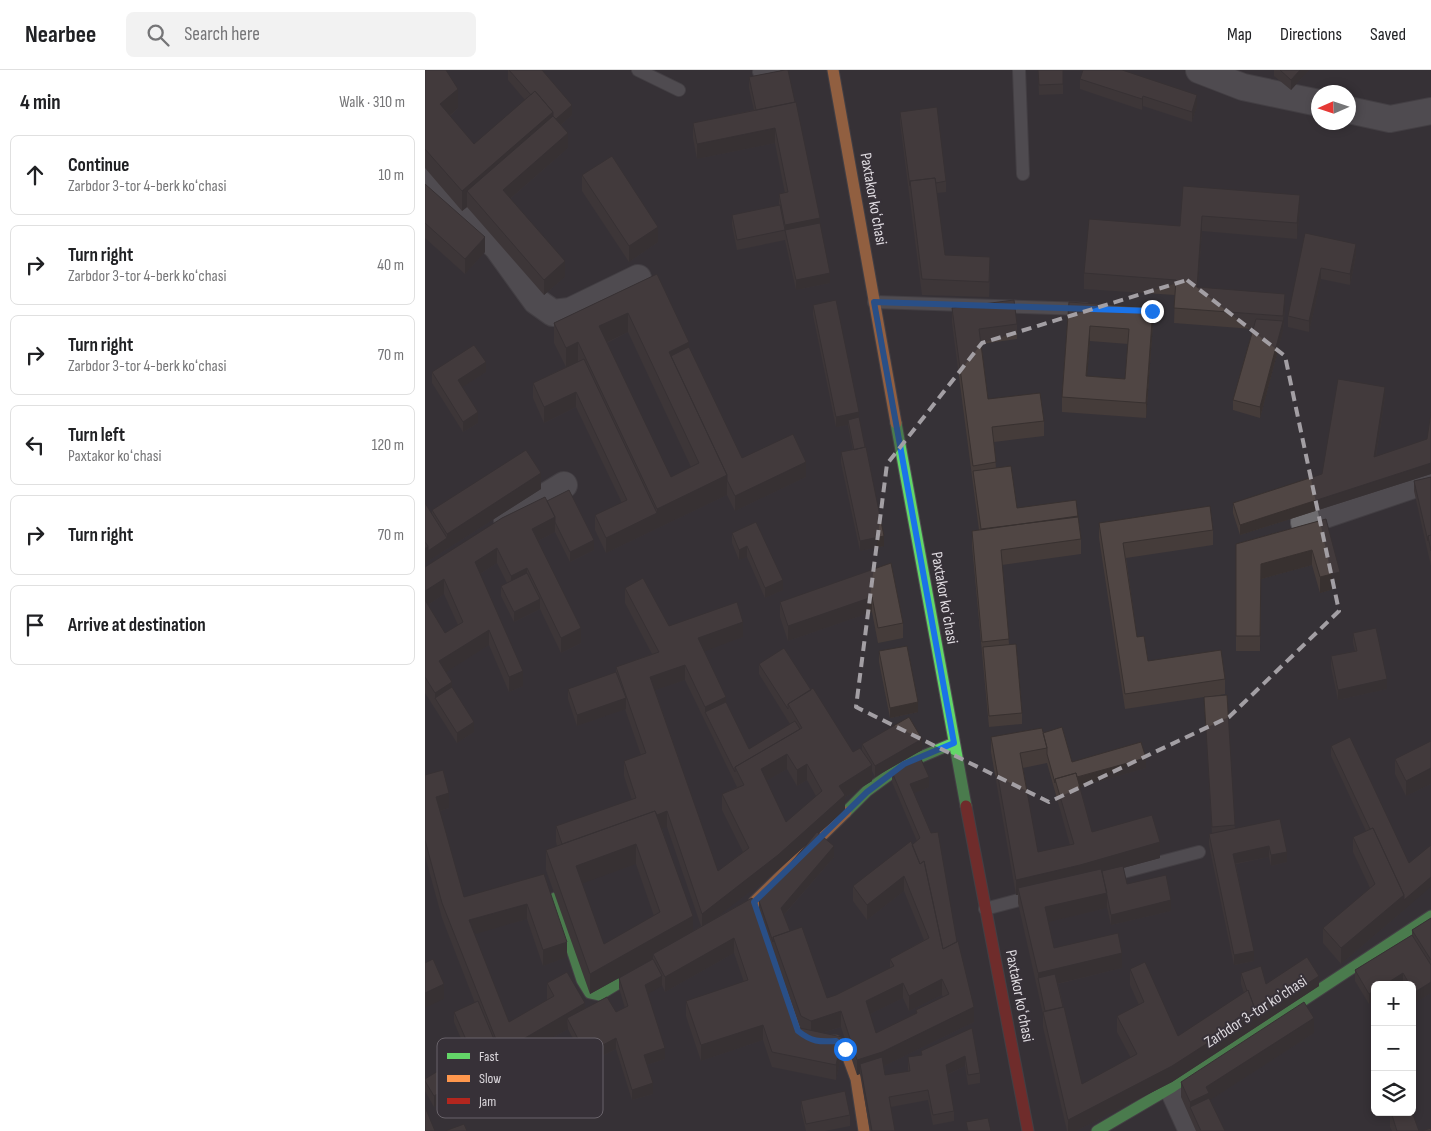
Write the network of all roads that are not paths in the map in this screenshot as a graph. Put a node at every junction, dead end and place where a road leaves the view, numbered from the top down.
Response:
1 (638, 70) edge
2 (774, 70) edge
3 (833, 70) edge
4 (1019, 70) edge
5 (1199, 70) edge
6 (759, 72) dead end
7 (1250, 78) edge
8 (679, 90) dead end
9 (1311, 100) edge
10 (1431, 111) edge
11 (1356, 112) edge
12 (1023, 174) dead end
13 (425, 178) edge
14 (638, 278) dead end
15 (874, 302) junction
16 (1093, 309) edge
17 (1431, 478) edge
18 (564, 485) dead end
19 (1304, 522) dead end
20 (490, 530) edge
21 (954, 743) junction
22 (1199, 852) dead end
23 (1097, 879) edge
24 (1050, 892) edge
25 (555, 898) edge
26 (985, 909) junction
27 (1431, 916) edge
28 (660, 958) edge
29 (1171, 1087) junction
30 (864, 1131) edge
31 (1028, 1131) edge
32 (1097, 1131) edge
33 (1192, 1131) edge

1 - 8 lane
2 - 6 lane
3 - 15 street, Paxtakor koʻchasi
4 - 12 lane
5 - 7 street
7 - 9 street
10 - 11 street
13 - 14 street
15 - 16 lane
15 - 21 street, Paxtakor koʻchasi
17 - 19 street
18 - 20 street
21 - 26 street, Paxtakor koʻchasi
21 - 30 street
22 - 23 lane
24 - 26 lane
25 - 28 street
26 - 31 street, Paxtakor koʻchasi
27 - 29 street, Zarbdor 3-tor koʼchasi
29 - 32 street, Zarbdor 3-tor koʼchasi
29 - 33 street

